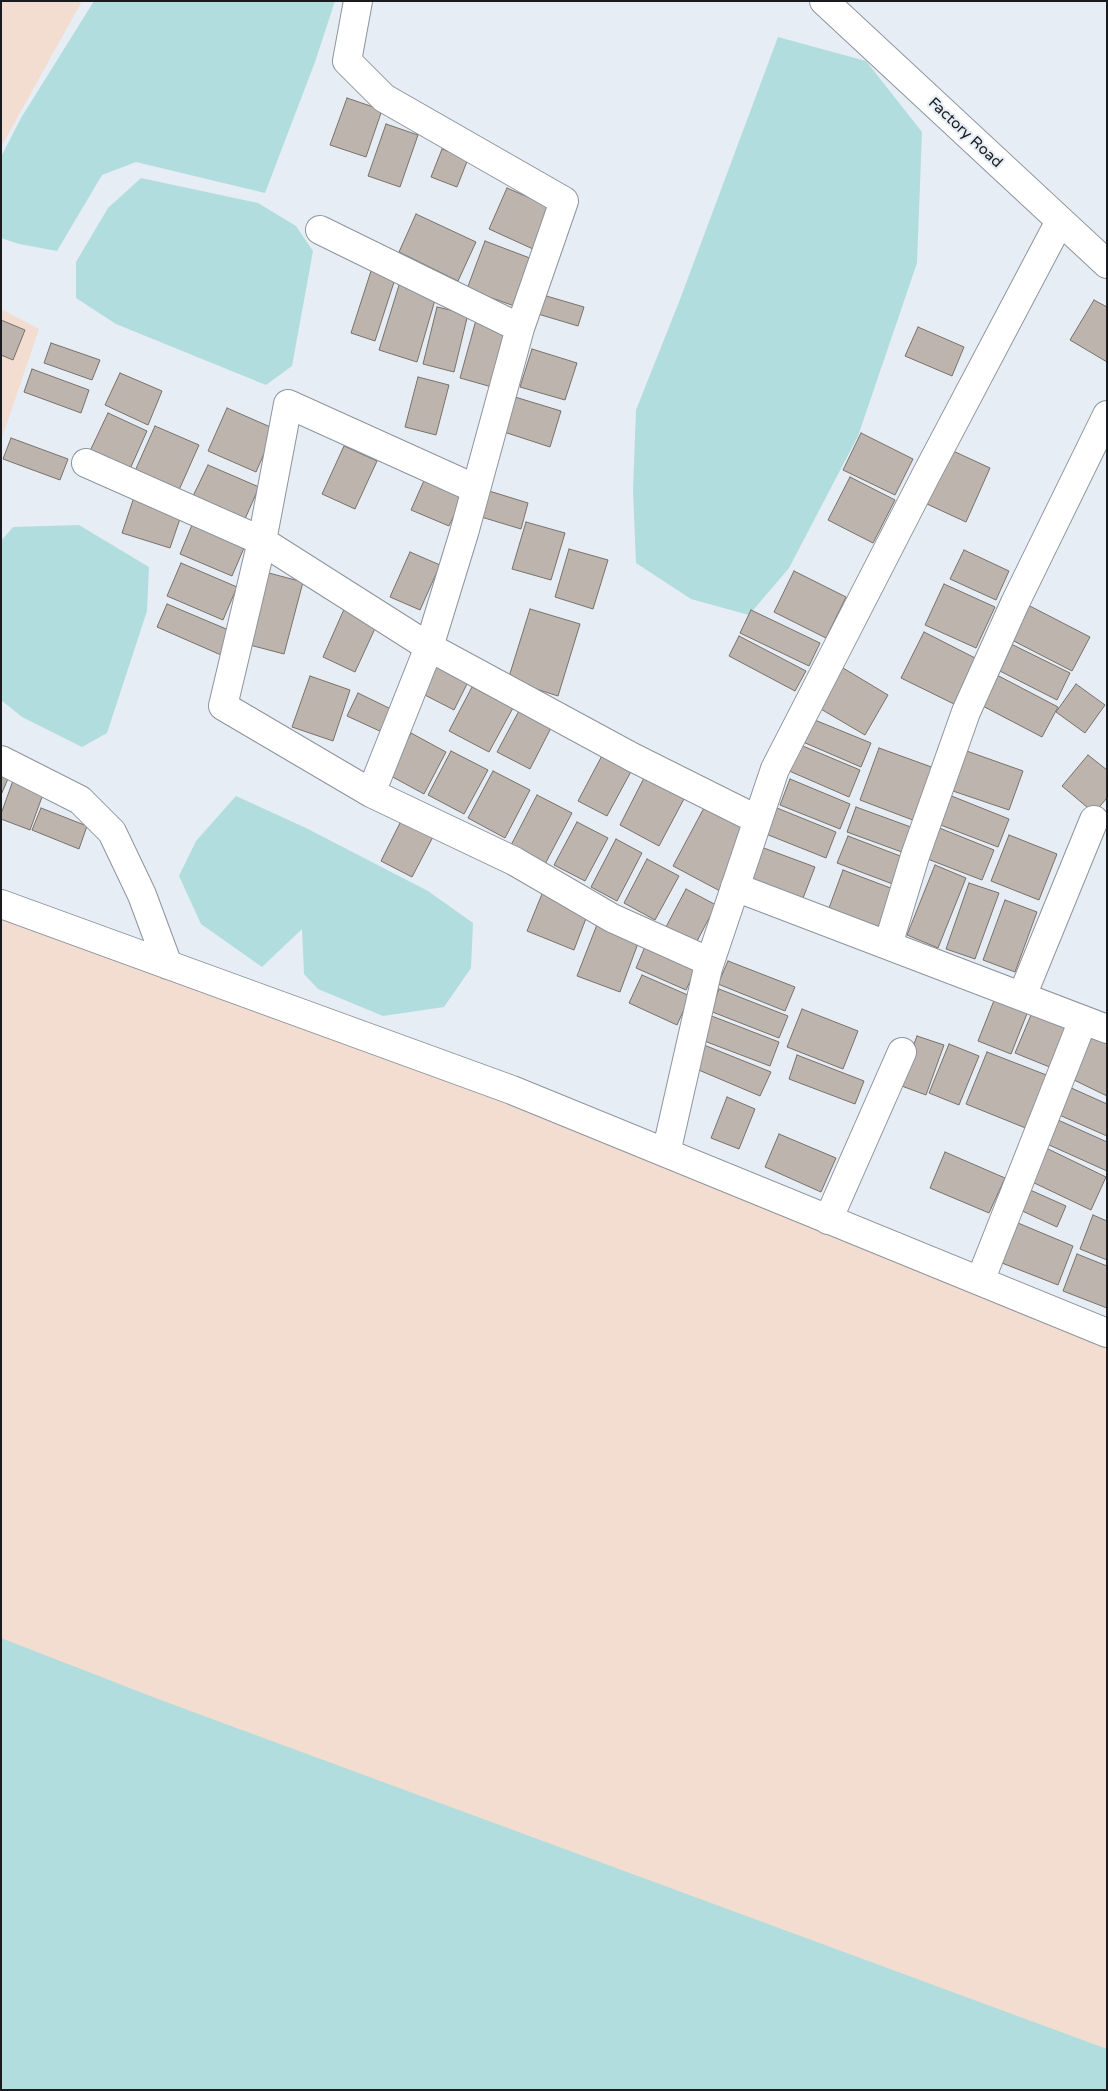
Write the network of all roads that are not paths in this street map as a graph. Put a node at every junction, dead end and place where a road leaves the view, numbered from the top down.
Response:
1 (358, 1) edge
2 (824, 1) edge
3 (1060, 221) junction
4 (320, 230) dead end
5 (1107, 264) edge
6 (520, 328) junction
7 (1107, 415) edge
8 (86, 463) dead end
9 (476, 490) junction
10 (262, 541) junction
11 (429, 646) junction
12 (1, 760) edge
13 (371, 793) junction
14 (758, 820) junction
15 (1094, 820) dead end
16 (735, 887) junction
17 (1, 904) edge
18 (888, 945) junction
19 (710, 962) junction
20 (168, 965) junction
21 (1022, 996) junction
22 (1095, 1024) edge
23 (902, 1052) dead end
24 (666, 1153) junction
25 (828, 1220) junction
26 (980, 1281) junction
27 (1107, 1333) edge

1 - 6 street
2 - 3 street, Factory Road
3 - 5 street, Factory Road
3 - 14 street
4 - 6 street
6 - 9 street
7 - 18 street
8 - 10 street
9 - 10 street
9 - 11 street
10 - 11 street
10 - 13 street
11 - 13 street
11 - 14 street
12 - 20 street
13 - 19 street
14 - 16 street
15 - 21 street
16 - 18 street
16 - 19 street
17 - 20 street
18 - 21 street
19 - 24 street
20 - 24 street
21 - 22 street
22 - 26 street
23 - 25 street
24 - 25 street
25 - 26 street
26 - 27 street

